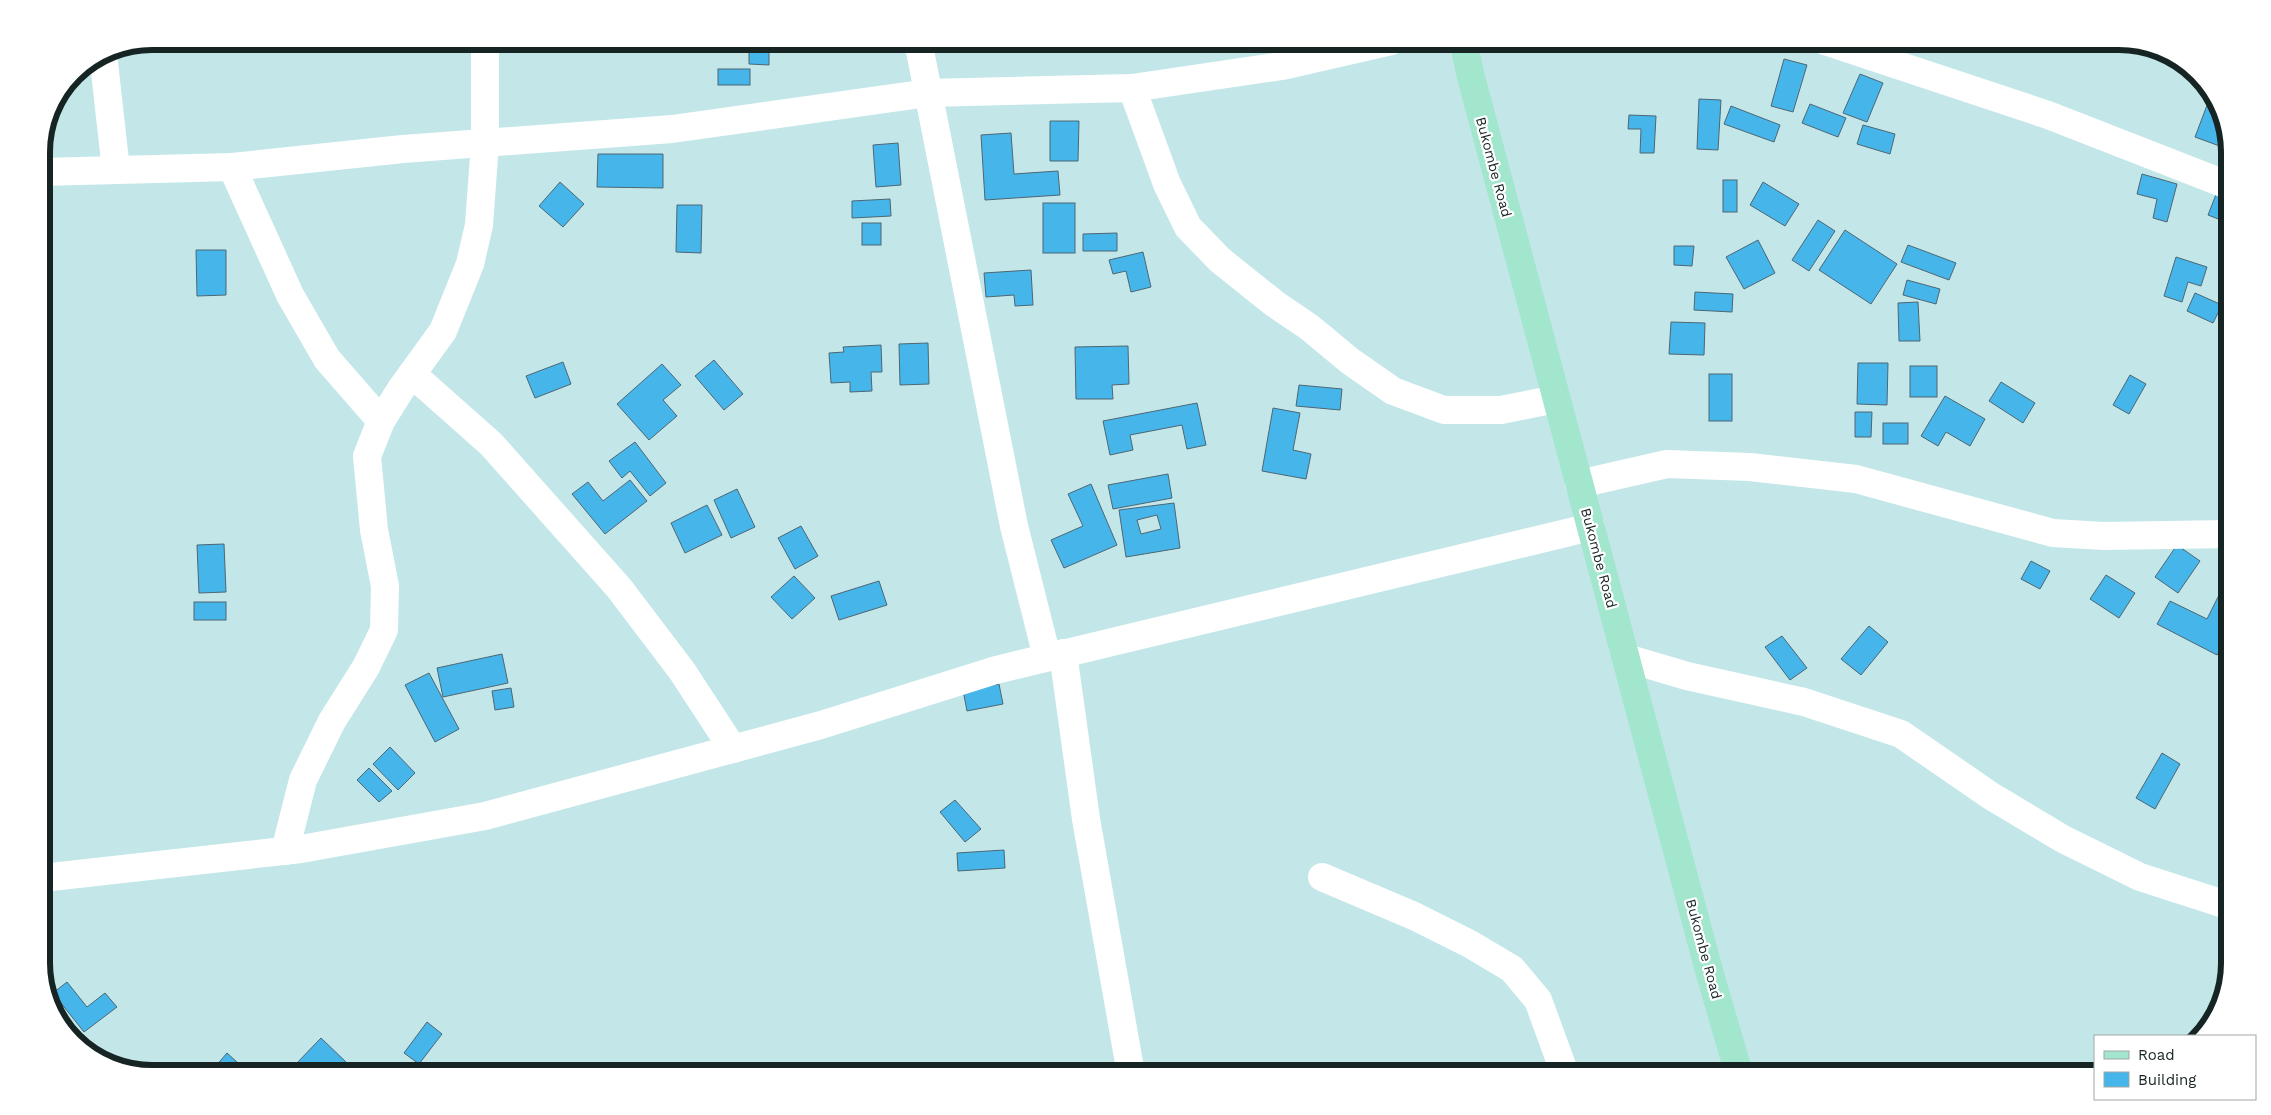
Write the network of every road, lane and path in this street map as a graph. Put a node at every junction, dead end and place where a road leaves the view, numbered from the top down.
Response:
1 (484, 50) edge
2 (920, 50) edge
3 (1320, 50) edge
4 (1465, 50) edge
5 (1852, 50) edge
6 (104, 63) edge
7 (1132, 88) junction
8 (928, 93) junction
9 (484, 143) junction
10 (232, 167) junction
11 (116, 170) junction
12 (50, 172) edge
13 (2221, 182) edge
14 (412, 374) junction
15 (1556, 399) junction
16 (381, 421) junction
17 (1579, 484) junction
18 (1591, 527) junction
19 (2221, 534) edge
20 (1055, 655) junction
21 (1626, 658) junction
22 (733, 749) junction
23 (285, 850) junction
24 (50, 877) edge
25 (1322, 877) dead end
26 (2221, 903) edge
27 (1129, 1065) edge
28 (1562, 1065) edge
29 (1737, 1065) edge

1 - 9 street
2 - 8 street
3 - 7 street
4 - 15 main road, Bukombe Road
5 - 13 street
6 - 11 street
7 - 8 street
7 - 15 street
8 - 9 street
8 - 20 street
9 - 10 street
9 - 14 street
10 - 11 street
10 - 16 street
11 - 12 street
14 - 16 street
14 - 22 street
15 - 17 main road, Bukombe Road
16 - 23 street
17 - 18 main road, Bukombe Road
17 - 19 street
18 - 20 street
18 - 21 main road, Bukombe Road
20 - 22 street
20 - 27 street
21 - 26 street
21 - 29 main road, Bukombe Road
22 - 23 street
23 - 24 street
25 - 28 street

